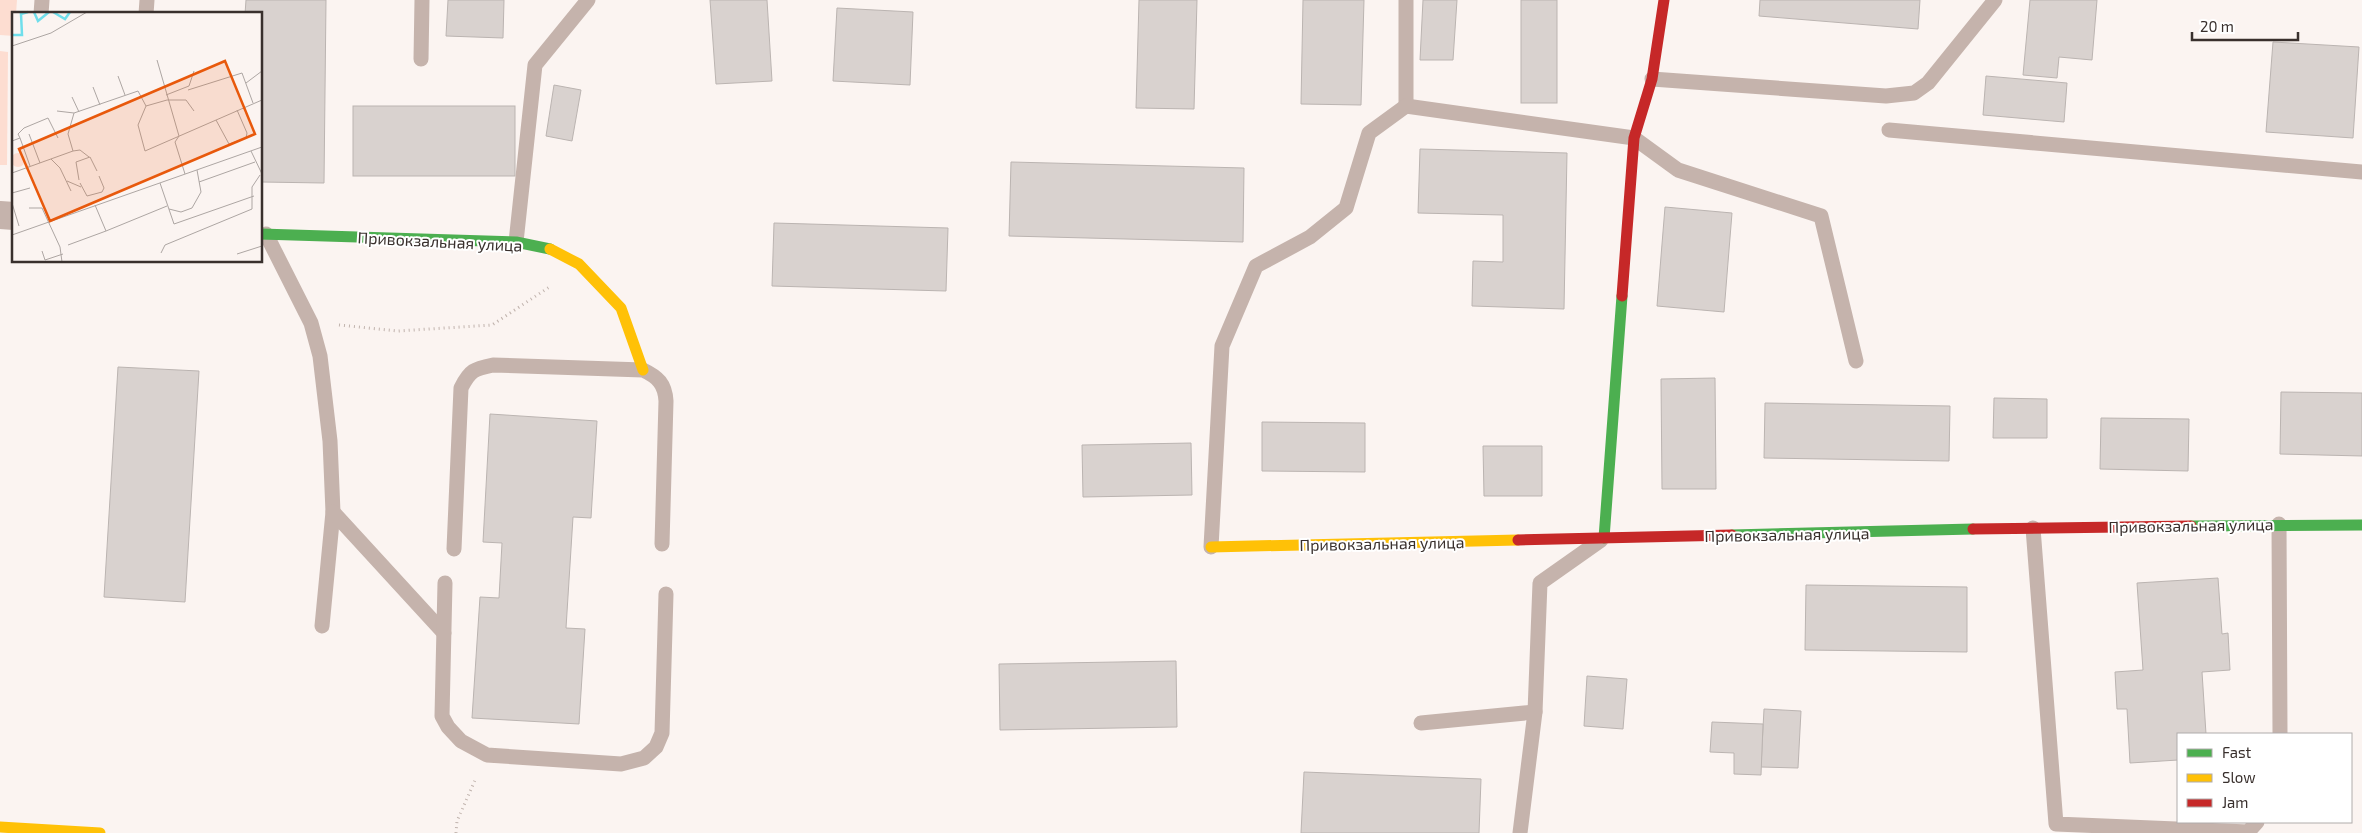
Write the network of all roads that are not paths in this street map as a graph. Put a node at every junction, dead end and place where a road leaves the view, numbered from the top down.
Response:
1 (422, 0) edge
2 (588, 0) edge
3 (1406, 0) edge
4 (1664, 0) edge
5 (1995, 0) edge
6 (421, 60) dead end
7 (1652, 79) junction
8 (1406, 106) junction
9 (1889, 130) dead end
10 (1634, 138) junction
11 (2362, 172) edge
12 (264, 234) edge
13 (516, 242) junction
14 (1856, 361) dead end
15 (643, 370) junction
16 (333, 512) junction
17 (2279, 524) junction
18 (2362, 525) edge
19 (2033, 528) junction
20 (1604, 538) junction
21 (662, 544) dead end
22 (1211, 547) joint
23 (454, 549) dead end
24 (445, 583) dead end
25 (666, 594) dead end
26 (322, 626) dead end
27 (444, 633) junction
28 (1535, 712) junction
29 (1421, 723) dead end
30 (2280, 733) edge
31 (2256, 823) edge
32 (0, 827) edge
33 (100, 833) edge
34 (1520, 833) edge

1 - 6 lane
2 - 13 lane
3 - 8 lane
4 - 7 street
5 - 7 lane
7 - 10 street
8 - 10 lane
8 - 22 lane
9 - 11 lane
10 - 14 lane
10 - 20 street
12 - 13 street, Привокзальная улица
12 - 16 lane
13 - 15 street, Привокзальная улица
15 - 21 lane
15 - 23 lane
16 - 26 lane
16 - 27 lane
17 - 18 street, Привокзальная улица
17 - 19 street, Привокзальная улица
17 - 30 lane
19 - 20 street, Привокзальная улица
19 - 31 lane
20 - 22 street, Привокзальная улица
20 - 28 lane
24 - 27 lane
25 - 27 lane
28 - 29 lane
28 - 34 lane
32 - 33 street

